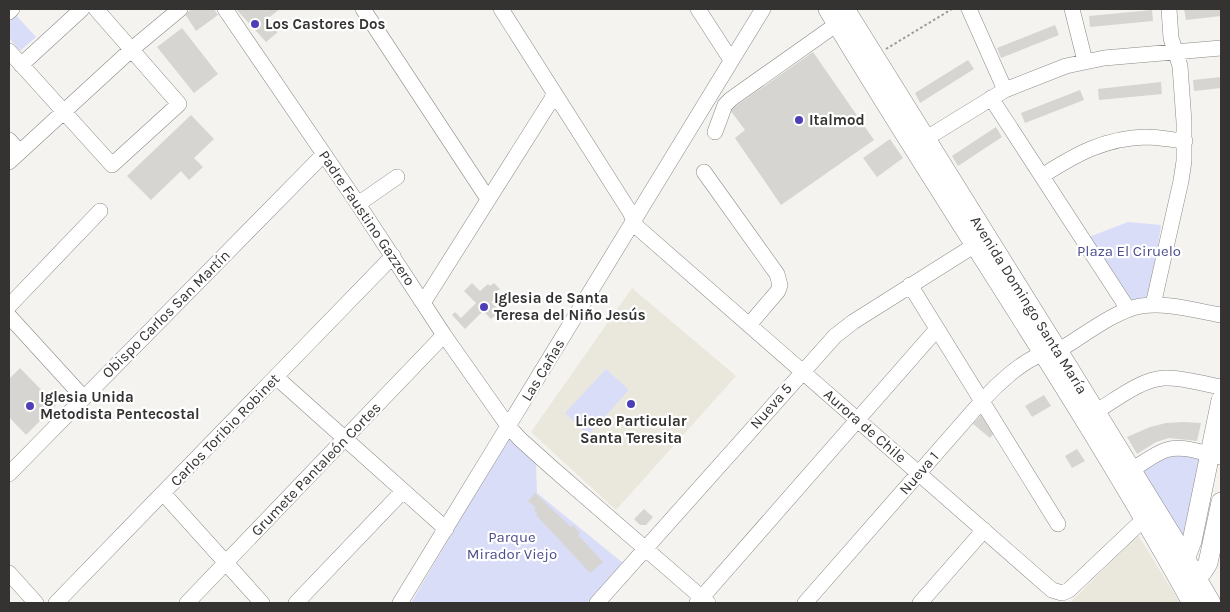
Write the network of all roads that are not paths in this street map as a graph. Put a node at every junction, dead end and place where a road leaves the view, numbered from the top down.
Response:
1 (12, 9) edge
2 (82, 9) edge
3 (96, 9) edge
4 (180, 9) edge
5 (225, 9) edge
6 (364, 9) edge
7 (501, 9) edge
8 (698, 9) edge
9 (763, 9) edge
10 (969, 9) edge
11 (1072, 9) edge
12 (1169, 9) edge
13 (9, 12) edge
14 (837, 14) edge
15 (1221, 48) edge
16 (132, 49) junction
17 (9, 51) edge
18 (1176, 52) junction
19 (731, 60) junction
20 (1085, 61) junction
21 (21, 64) junction
22 (1005, 90) junction
23 (555, 94) junction
24 (991, 98) junction
25 (63, 111) junction
26 (716, 132) dead end
27 (9, 140) edge
28 (1185, 141) junction
29 (919, 143) junction
30 (324, 154) junction
31 (14, 157) edge
32 (704, 172) dead end
33 (1042, 176) junction
34 (398, 177) dead end
35 (488, 199) junction
36 (358, 204) junction
37 (100, 210) dead end
38 (634, 220) junction
39 (975, 245) junction
40 (393, 256) junction
41 (910, 285) junction
42 (423, 303) junction
43 (1154, 305) junction
44 (9, 306) edge
45 (1128, 309) junction
46 (9, 316) edge
47 (1221, 316) edge
48 (749, 325) junction
49 (938, 329) junction
50 (444, 335) junction
51 (1050, 352) junction
52 (802, 371) junction
53 (276, 377) junction
54 (1221, 387) edge
55 (83, 397) junction
56 (1221, 400) edge
57 (982, 401) junction
58 (1095, 412) junction
59 (858, 420) junction
60 (508, 426) junction
61 (345, 438) junction
62 (1215, 456) edge
63 (1131, 470) junction
64 (919, 473) junction
65 (9, 474) edge
66 (403, 491) junction
67 (163, 493) junction
68 (1221, 502) edge
69 (1144, 519) junction
70 (1058, 524) dead end
71 (446, 529) junction
72 (984, 530) junction
73 (645, 549) junction
74 (1185, 558) junction
75 (226, 563) junction
76 (9, 573) edge
77 (1187, 577) junction
78 (702, 602) edge
79 (36, 603) edge
80 (56, 603) edge
81 (187, 603) edge
82 (262, 603) edge
83 (296, 603) edge
84 (400, 603) edge
85 (597, 603) edge
86 (805, 603) edge
87 (920, 603) edge
88 (1192, 603) edge
89 (1211, 603) edge

1 - 13 street
2 - 21 street
3 - 16 street
4 - 16 street
5 - 30 street, Padre Faustino Gazzero
6 - 35 street
7 - 23 street, Aurora de Chile
8 - 19 street
9 - 19 street, Las Cañas
10 - 22 street
11 - 20 street
12 - 18 street
14 - 26 street
14 - 29 main road, Avenida Domingo Santa María
14 - 29 main road, Avenida Domingo Santa María
15 - 18 street
16 - 25 street
16 - 25 street
17 - 21 street
18 - 20 street
18 - 28 street
19 - 38 street, Las Cañas
20 - 22 street
21 - 25 street
22 - 24 street
23 - 35 street
23 - 38 street, Aurora de Chile
24 - 29 street
24 - 33 street
25 - 31 street
27 - 31 street
28 - 33 street
28 - 43 street
29 - 39 main road, Avenida Domingo Santa María
29 - 51 main road, Avenida Domingo Santa María
30 - 36 street, Padre Faustino Gazzero
30 - 55 street, Obispo Carlos San Martín
32 - 48 street
33 - 45 street
34 - 36 street
35 - 42 street
36 - 40 street, Padre Faustino Gazzero
37 - 44 street
38 - 48 street, Aurora de Chile
38 - 60 street, Las Cañas
39 - 41 street, Nueva 5
39 - 51 main road, Avenida Domingo Santa María
40 - 42 street, Padre Faustino Gazzero
40 - 53 street, Carlos Toribio Robinet
41 - 49 street
41 - 52 street, Nueva 5
42 - 50 street, Padre Faustino Gazzero
43 - 45 street
43 - 47 street
45 - 51 street, Nueva 1
46 - 55 street
48 - 52 street, Aurora de Chile
49 - 57 street
49 - 59 street
50 - 60 street, Padre Faustino Gazzero
50 - 61 street, Grumete Pantaleón Cortes
51 - 57 street, Nueva 1
51 - 58 main road, Avenida Domingo Santa María
51 - 69 main road, Avenida Domingo Santa María
52 - 59 street, Aurora de Chile
52 - 73 street, Nueva 5
53 - 61 street
53 - 67 street, Carlos Toribio Robinet
54 - 58 street
55 - 65 street, Obispo Carlos San Martín
56 - 62 main road
57 - 64 street, Nueva 1
57 - 70 street
58 - 63 main road, Avenida Domingo Santa María
59 - 64 street, Aurora de Chile
59 - 78 street
60 - 71 street, Las Cañas
60 - 73 street, Padre Faustino Gazzero
61 - 66 street
61 - 75 street, Grumete Pantaleón Cortes
62 - 63 street
62 - 74 main road
63 - 74 main road, Avenida Domingo Santa María
64 - 72 street, Aurora de Chile
64 - 86 street, Nueva 1
66 - 71 street
66 - 83 street
67 - 75 street
67 - 80 street, Carlos Toribio Robinet
68 - 77 main road
69 - 72 street, Aurora de Chile
69 - 77 main road, Avenida Domingo Santa María
71 - 84 street, Las Cañas
72 - 87 street
73 - 78 street, Padre Faustino Gazzero
73 - 85 street, Nueva 5
74 - 77 main road, Avenida Domingo Santa María
75 - 81 street, Grumete Pantaleón Cortes
75 - 82 street
76 - 79 street
77 - 88 main road, Avenida Domingo Santa María
77 - 89 main road, Avenida Domingo Santa María

